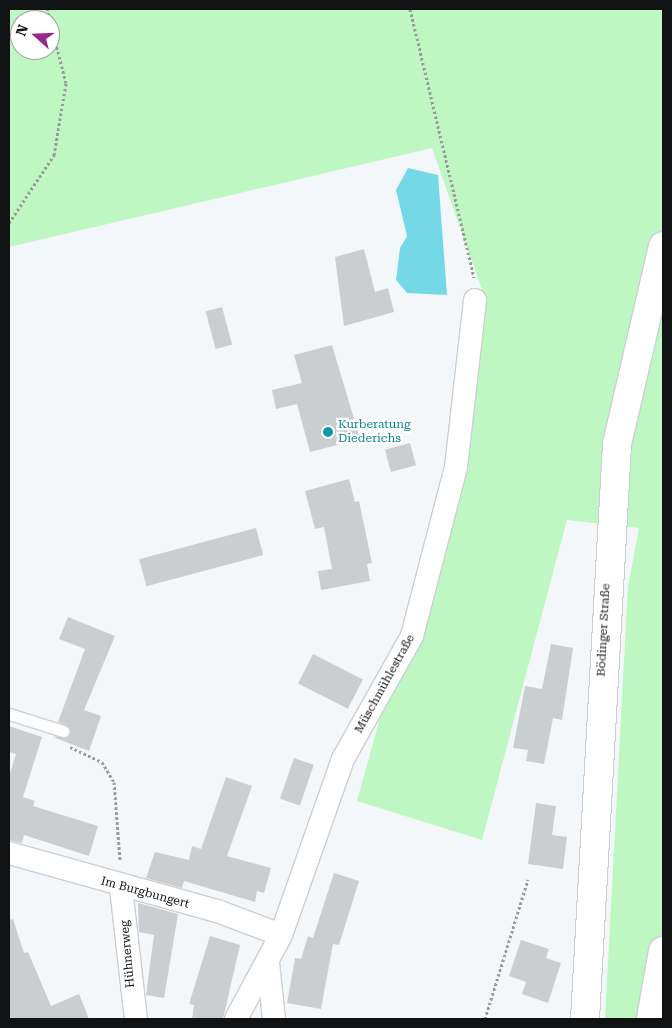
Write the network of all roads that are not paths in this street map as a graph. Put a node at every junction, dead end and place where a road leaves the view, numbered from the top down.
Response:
1 (663, 246) edge
2 (475, 300) road end
3 (9, 714) edge
4 (62, 731) dead end
5 (9, 853) edge
6 (119, 887) junction
7 (282, 935) junction
8 (663, 951) edge
9 (268, 964) junction
10 (136, 1019) edge
11 (236, 1019) edge
12 (274, 1019) edge
13 (585, 1019) edge
14 (651, 1019) edge

1 - 13 street, Bödinger Straße
2 - 7 street, Müschmühlestraße
3 - 4 lane
5 - 6 street, Im Burgbungert
6 - 7 street, Im Burgbungert
6 - 10 street, Hühnerweg
7 - 9 street, Müschmühlestraße
8 - 14 street
9 - 11 street, Müschmühlestraße
9 - 12 street

